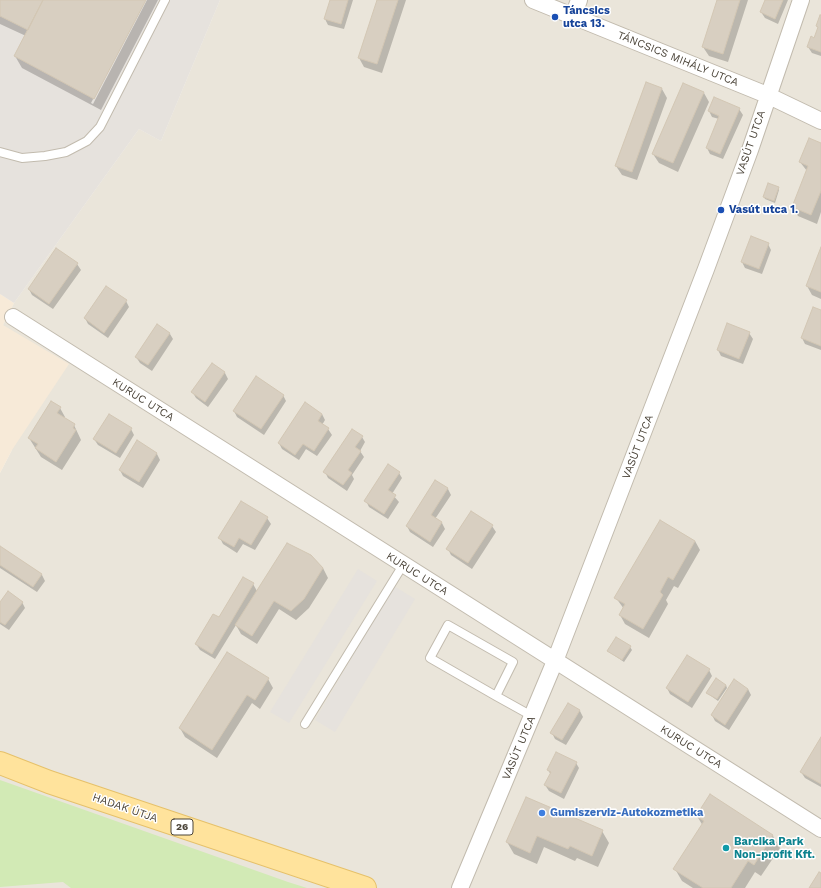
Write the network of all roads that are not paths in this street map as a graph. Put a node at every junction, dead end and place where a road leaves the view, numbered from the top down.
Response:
1 (165, 0) edge
2 (533, 0) edge
3 (579, 0) edge
4 (801, 0) edge
5 (574, 17) junction
6 (767, 95) junction
7 (821, 121) edge
8 (0, 152) edge
9 (13, 317) dead end
10 (403, 565) junction
11 (555, 661) junction
12 (496, 696) junction
13 (532, 716) junction
14 (305, 724) dead end
15 (0, 763) edge
16 (821, 829) edge
17 (365, 888) edge
18 (460, 888) edge

1 - 8 lane
2 - 5 street, TÁNCSICS MIHÁLY UTCA
3 - 5 street
4 - 6 street, VASÚT UTCA
5 - 6 street, TÁNCSICS MIHÁLY UTCA
6 - 7 street, TÁNCSICS MIHÁLY UTCA
6 - 11 street, VASÚT UTCA
9 - 10 street, KURUC UTCA
10 - 11 street, KURUC UTCA
10 - 14 lane
11 - 13 street, VASÚT UTCA
11 - 16 street, KURUC UTCA
12 - 12 lane
12 - 13 lane
13 - 18 street, VASÚT UTCA
15 - 17 main road, HADAK ÚTJA / 26

